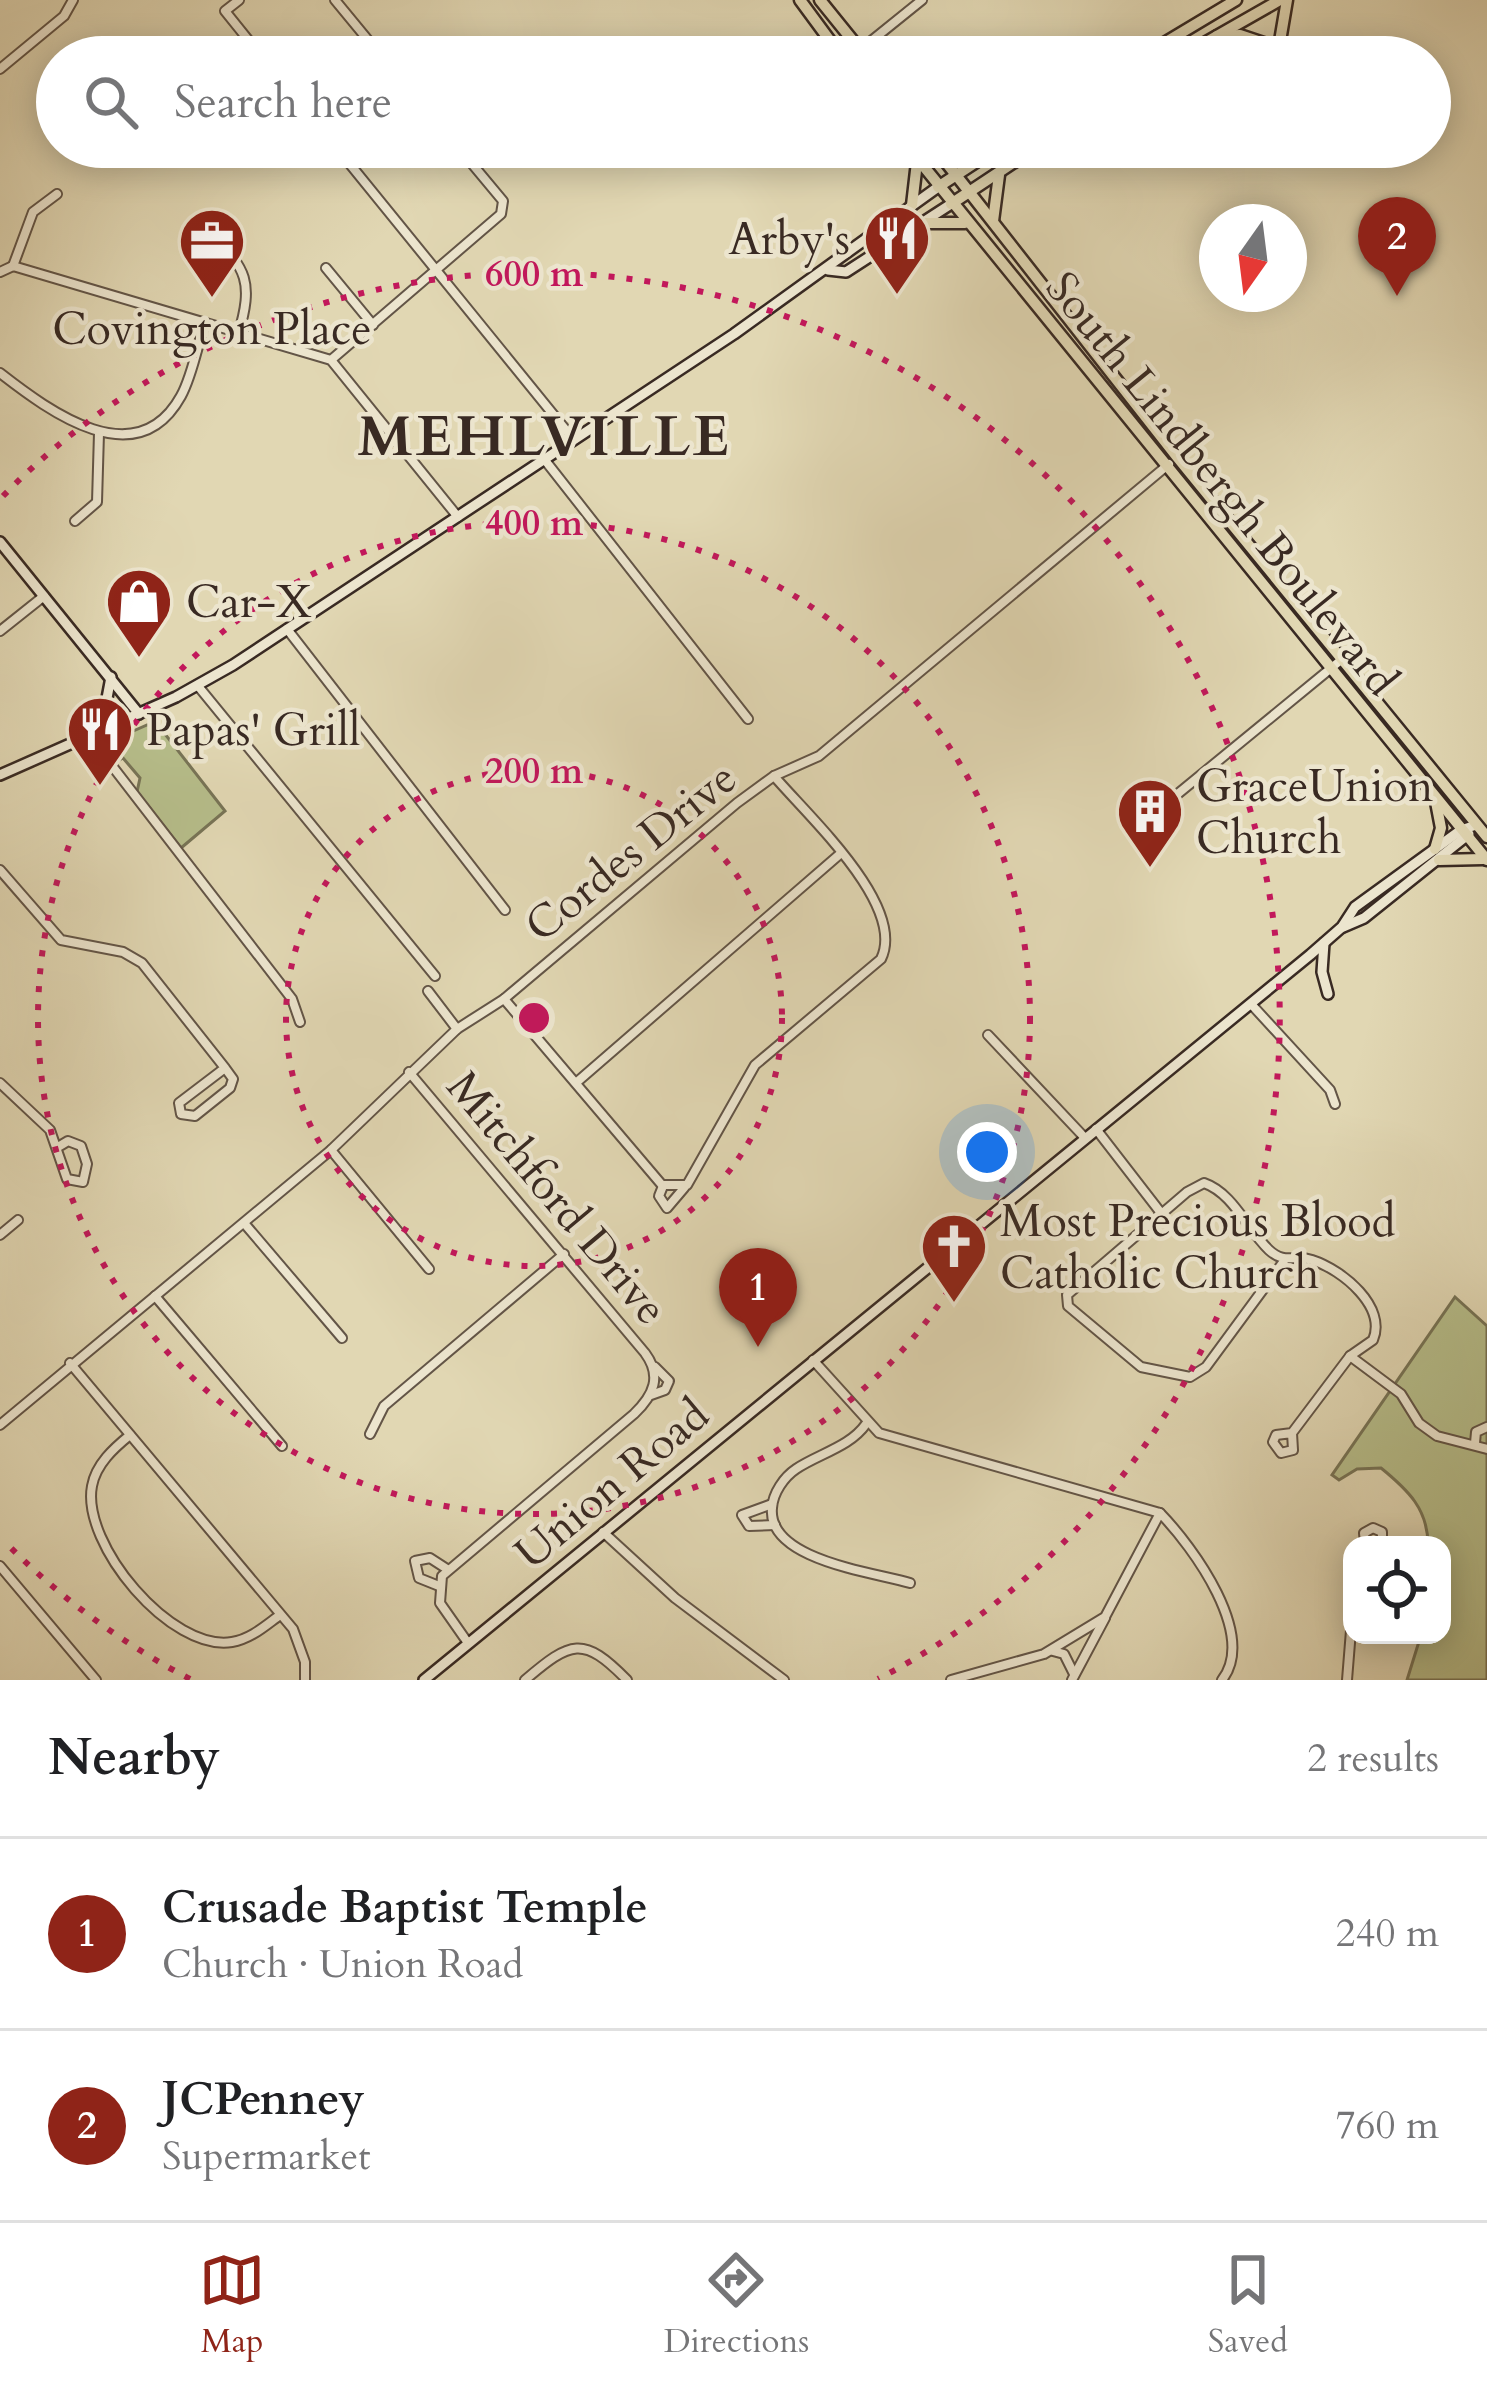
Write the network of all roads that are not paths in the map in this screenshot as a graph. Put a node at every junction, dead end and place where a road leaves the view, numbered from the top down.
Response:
1 (73, 0) edge
2 (239, 0) edge
3 (335, 0) edge
4 (800, 0) edge
5 (820, 0) edge
6 (922, 0) edge
7 (1236, 0) edge
8 (1283, 0) edge
9 (40, 36) edge
10 (245, 36) edge
11 (365, 36) edge
12 (827, 36) edge
13 (849, 36) edge
14 (883, 36) edge
15 (1176, 36) edge
16 (1214, 36) joint
17 (1243, 36) edge
18 (1280, 36) edge
19 (36, 39) edge
20 (0, 69) edge
21 (353, 168) edge
22 (475, 168) edge
23 (917, 168) edge
24 (923, 168) edge
25 (949, 168) edge
26 (967, 168) edge
27 (1006, 168) edge
28 (1000, 172) junction
29 (955, 176) junction
30 (938, 188) junction
31 (968, 193) junction
32 (56, 194) dead end
33 (951, 204) junction
34 (913, 205) junction
35 (200, 220) dead end
36 (923, 223) junction
37 (965, 223) junction
38 (993, 225) junction
39 (13, 266) junction
40 (326, 268) dead end
41 (828, 270) junction
42 (437, 271) junction
43 (0, 272) edge
44 (204, 325) junction
45 (373, 325) junction
46 (238, 335) junction
47 (331, 360) junction
48 (0, 374) edge
49 (99, 433) junction
50 (574, 440) junction
51 (1177, 457) junction
52 (544, 459) junction
53 (1165, 467) junction
54 (458, 517) junction
55 (76, 521) dead end
56 (0, 542) edge
57 (44, 596) junction
58 (287, 628) junction
59 (0, 631) edge
60 (1341, 660) junction
61 (1330, 669) junction
62 (111, 677) junction
63 (198, 686) junction
64 (139, 713) junction
65 (748, 719) dead end
66 (101, 730) junction
67 (88, 736) junction
68 (0, 775) edge
69 (774, 776) junction
70 (1435, 799) junction
71 (1487, 816) edge
72 (1125, 821) dead end
73 (1476, 825) junction
74 (1464, 834) junction
75 (1487, 837) edge
76 (839, 854) junction
77 (1437, 854) junction
78 (1487, 860) edge
79 (0, 870) edge
80 (505, 910) dead end
81 (1324, 943) junction
82 (435, 976) dead end
83 (428, 992) dead end
84 (1328, 994) dead end
85 (504, 999) junction
86 (1251, 1004) junction
87 (300, 1022) dead end
88 (457, 1029) junction
89 (988, 1035) dead end
90 (225, 1068) junction
91 (410, 1072) junction
92 (578, 1082) junction
93 (0, 1083) edge
94 (1334, 1103) dead end
95 (1096, 1129) junction
96 (1085, 1138) junction
97 (58, 1147) junction
98 (331, 1150) junction
99 (663, 1186) junction
100 (679, 1187) junction
101 (1161, 1214) junction
102 (18, 1220) dead end
103 (244, 1223) junction
104 (0, 1235) edge
105 (564, 1254) junction
106 (1284, 1262) junction
107 (429, 1269) dead end
108 (155, 1296) junction
109 (341, 1338) dead end
110 (1350, 1356) junction
111 (812, 1359) junction
112 (70, 1363) junction
113 (866, 1424) junction
114 (0, 1425) edge
115 (1487, 1427) edge
116 (1292, 1432) dead end
117 (370, 1434) dead end
118 (130, 1435) junction
119 (1475, 1443) junction
120 (282, 1446) dead end
121 (1487, 1449) edge
122 (772, 1504) junction
123 (1160, 1514) junction
124 (775, 1525) junction
125 (603, 1532) junction
126 (0, 1566) edge
127 (448, 1569) junction
128 (910, 1583) dead end
129 (439, 1586) junction
130 (280, 1615) junction
131 (1105, 1617) junction
132 (468, 1643) junction
133 (1350, 1644) edge
134 (1050, 1651) junction
135 (1073, 1678) edge
136 (96, 1680) edge
137 (305, 1680) edge
138 (424, 1680) edge
139 (525, 1680) edge
140 (627, 1680) edge
141 (784, 1680) edge
142 (951, 1680) edge
143 (1222, 1680) edge
144 (1347, 1680) edge

1 - 9 street
2 - 10 street
3 - 11 street
4 - 12 main road
5 - 13 main road
6 - 14 street
7 - 15 main road
8 - 16 main road
8 - 18 main road
16 - 17 main road
19 - 20 street
21 - 42 street
22 - 42 street
23 - 34 main road
24 - 30 main road, South Lindbergh Boulevard
25 - 29 main road, South Lindbergh Boulevard
26 - 29 main road
27 - 28 main road
28 - 31 main road
28 - 38 main road
29 - 30 main road
29 - 31 main road, South Lindbergh Boulevard
30 - 33 main road, South Lindbergh Boulevard
30 - 34 main road
31 - 33 main road
31 - 38 main road, South Lindbergh Boulevard
32 - 39 street
33 - 36 main road
33 - 37 main road, South Lindbergh Boulevard
34 - 41 main road
35 - 46 street
36 - 37 main road
36 - 41 main road
37 - 53 main road, South Lindbergh Boulevard
38 - 51 main road, South Lindbergh Boulevard
39 - 43 street
39 - 44 street
40 - 45 street
41 - 50 main road
42 - 45 street
42 - 50 street
44 - 46 street
44 - 49 street
45 - 47 street
46 - 47 street
47 - 54 street
48 - 49 street
49 - 55 street
50 - 52 main road
51 - 53 street, Cordes Drive
51 - 60 main road, South Lindbergh Boulevard
52 - 54 main road
52 - 65 street
53 - 61 main road, South Lindbergh Boulevard
53 - 69 street, Cordes Drive
54 - 58 main road
56 - 57 main road
57 - 59 street
57 - 62 main road
58 - 63 main road
58 - 80 street
60 - 61 street
60 - 73 main road, South Lindbergh Boulevard
61 - 70 main road, South Lindbergh Boulevard
61 - 72 street
62 - 64 main road
62 - 66 main road
63 - 64 main road
63 - 82 street
64 - 66 main road
66 - 67 main road
67 - 68 main road
67 - 87 street
69 - 76 street
69 - 85 street, Cordes Drive
70 - 74 main road, South Lindbergh Boulevard
70 - 77 main road
71 - 73 street, Union Road
73 - 74 main road, Union Road
73 - 75 main road, South Lindbergh Boulevard
74 - 77 main road, Union Road
74 - 78 main road, South Lindbergh Boulevard
76 - 92 street
76 - 100 street
77 - 78 main road
77 - 81 main road, Union Road
79 - 90 street
81 - 84 main road
81 - 86 main road, Union Road
83 - 88 street
85 - 88 street, Cordes Drive
85 - 92 street
86 - 94 street
86 - 95 main road, Union Road
88 - 91 street, Cordes Drive
89 - 96 street
90 - 90 street
91 - 98 street, Cordes Drive
91 - 105 street, Mitchford Drive
92 - 99 street
93 - 97 street
95 - 96 main road, Union Road
95 - 101 street
96 - 111 main road, Union Road
97 - 97 street
98 - 103 street, Cordes Drive
98 - 107 street
99 - 100 street
99 - 100 street
101 - 106 street
101 - 106 street
102 - 104 street
103 - 108 street, Cordes Drive
103 - 109 street
105 - 117 street
105 - 127 street, Mitchford Drive
106 - 110 street
108 - 112 street, Cordes Drive
108 - 120 street
110 - 116 street
110 - 119 street
111 - 113 street
111 - 125 main road, Union Road
112 - 114 street, Cordes Drive
112 - 118 street
113 - 122 street
113 - 123 street
115 - 119 street
118 - 130 street
118 - 130 street
119 - 121 street
122 - 124 street
122 - 124 street
123 - 131 street
123 - 143 street
124 - 128 street
125 - 132 main road, Union Road
125 - 141 street
126 - 136 street
127 - 129 street, Mitchford Drive
127 - 129 street, Mitchford Drive
129 - 132 street, Mitchford Drive
130 - 137 street
131 - 134 street
131 - 135 street
132 - 138 main road, Union Road
133 - 144 street
134 - 135 street
134 - 142 street
139 - 140 street

